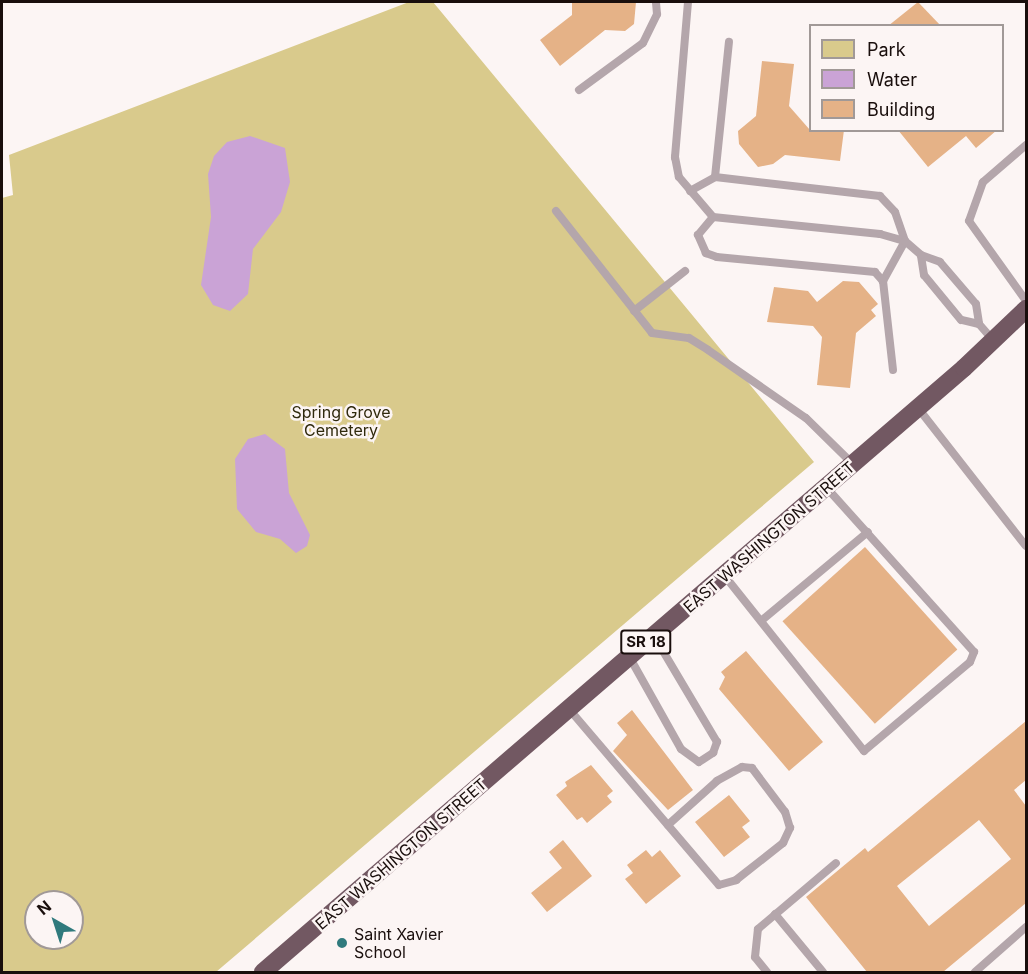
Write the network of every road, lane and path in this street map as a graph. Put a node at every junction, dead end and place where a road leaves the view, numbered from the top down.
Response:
1 (656, 2) edge
2 (688, 2) edge
3 (729, 42) dead end
4 (579, 90) dead end
5 (1026, 146) edge
6 (715, 177) junction
7 (690, 191) junction
8 (556, 211) dead end
9 (713, 217) junction
10 (905, 241) junction
11 (921, 255) junction
12 (684, 271) dead end
13 (883, 281) junction
14 (1026, 301) edge
15 (1026, 309) edge
16 (634, 311) junction
17 (979, 324) junction
18 (994, 341) junction
19 (892, 370) dead end
20 (918, 408) junction
21 (853, 465) junction
22 (826, 487) junction
23 (868, 532) junction
24 (1026, 546) edge
25 (724, 575) junction
26 (761, 621) junction
27 (654, 636) junction
28 (630, 656) junction
29 (569, 709) junction
30 (668, 825) junction
31 (836, 863) dead end
32 (775, 914) junction
33 (1026, 927) edge
34 (263, 972) edge
35 (767, 972) edge
36 (824, 972) edge
37 (975, 972) edge

1 - 4 lane
2 - 7 lane
3 - 6 lane
5 - 14 lane
6 - 7 lane
6 - 10 lane
7 - 9 lane
8 - 16 lane
9 - 10 lane
9 - 13 lane
10 - 11 lane
10 - 13 lane
11 - 17 lane
11 - 17 lane
12 - 16 lane
13 - 19 lane
15 - 18 highway, EAST WASHINGTON STREET / SR 18
16 - 21 lane
17 - 18 lane
18 - 20 highway, EAST WASHINGTON STREET / SR 18
20 - 21 highway, EAST WASHINGTON STREET / SR 18
20 - 24 lane
21 - 22 highway, EAST WASHINGTON STREET / SR 18
22 - 23 lane
22 - 25 highway, EAST WASHINGTON STREET / SR 18
23 - 26 lane
23 - 26 lane
25 - 26 lane
25 - 27 highway, EAST WASHINGTON STREET / SR 18
27 - 28 highway, EAST WASHINGTON STREET / SR 18
27 - 28 lane
28 - 29 highway, EAST WASHINGTON STREET / SR 18
29 - 30 lane
29 - 34 highway, EAST WASHINGTON STREET / SR 18
30 - 30 lane
31 - 32 lane
32 - 35 lane
32 - 36 lane
33 - 37 lane

